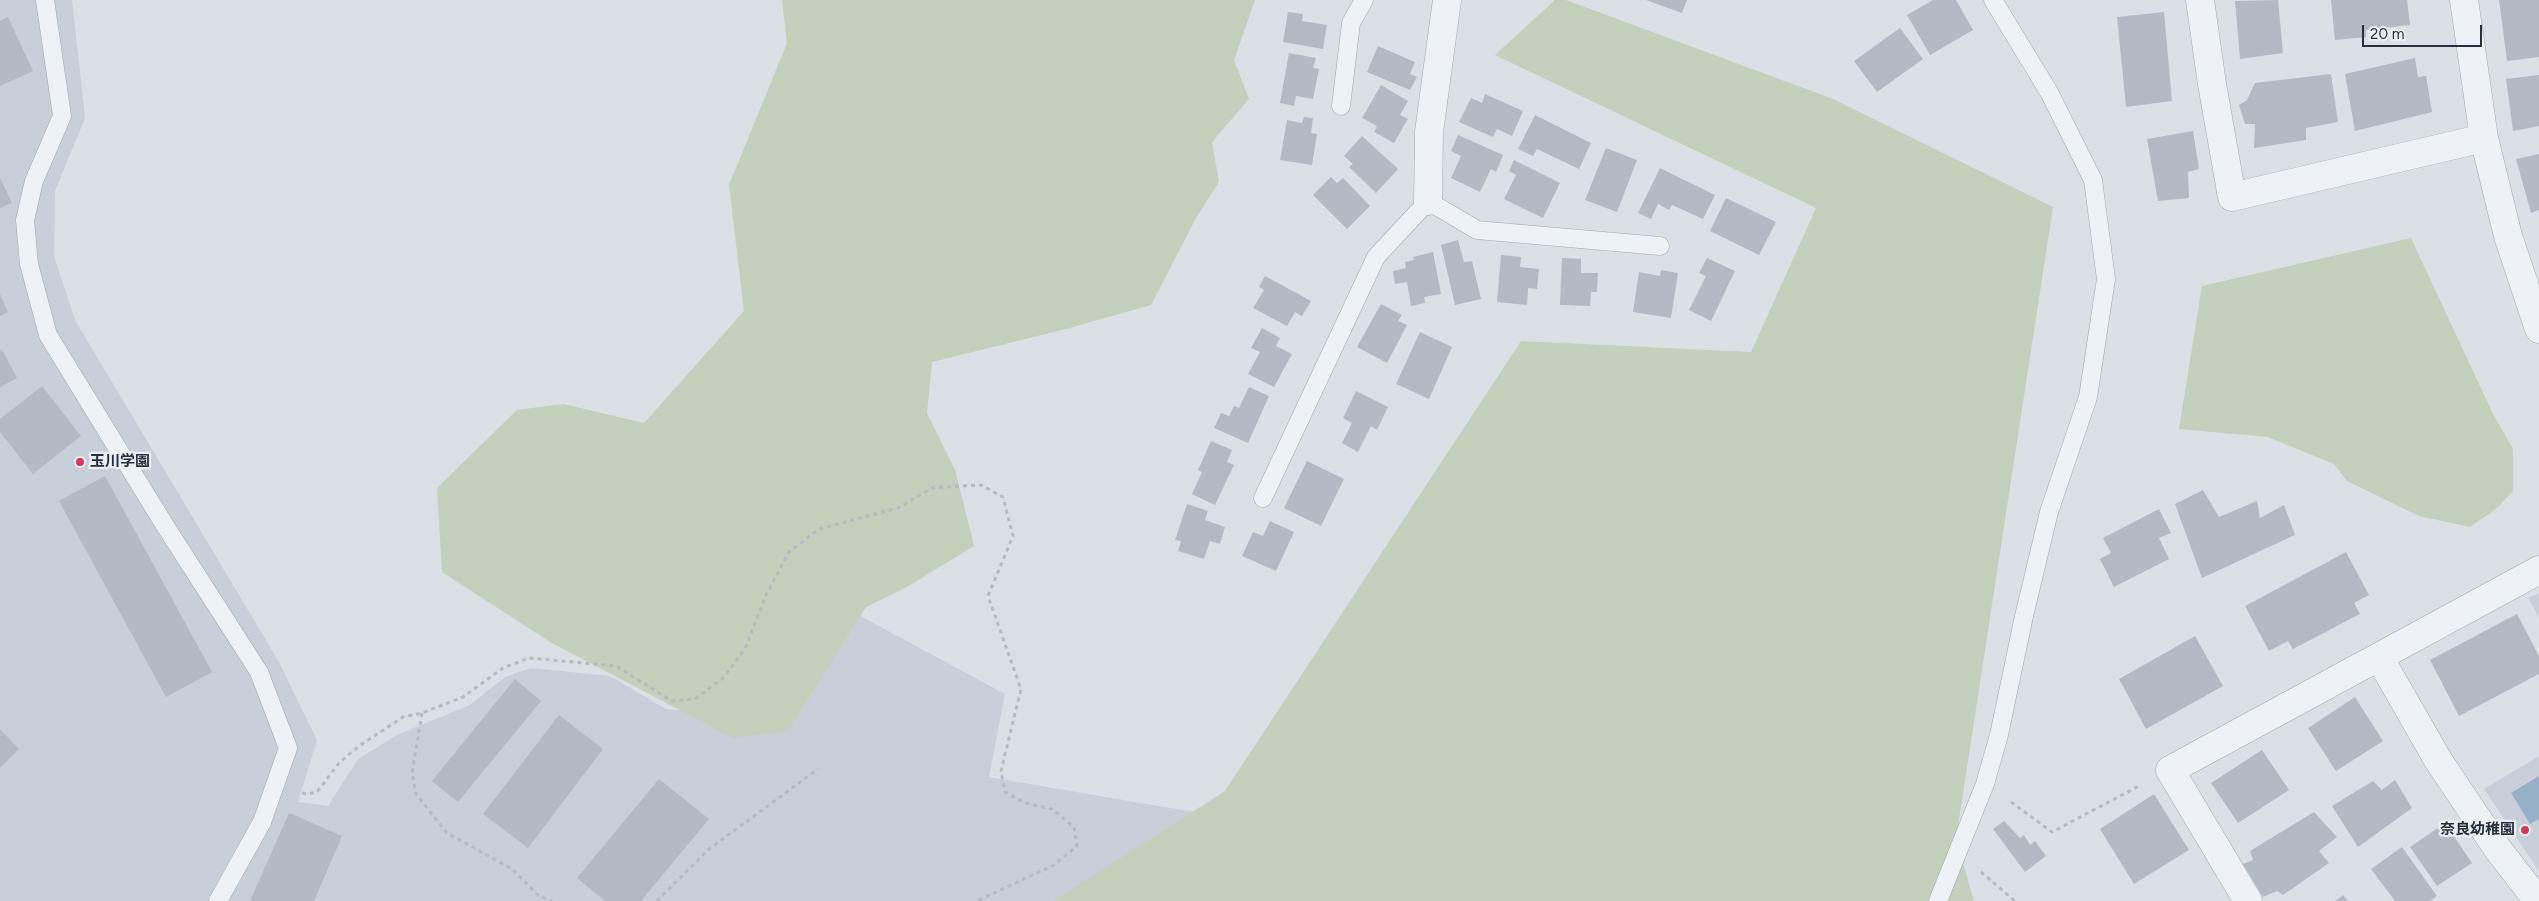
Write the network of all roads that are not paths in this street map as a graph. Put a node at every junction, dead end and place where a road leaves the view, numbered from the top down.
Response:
1 (45, 0) edge
2 (1364, 0) edge
3 (1447, 0) edge
4 (1993, 0) edge
5 (2200, 0) edge
6 (2464, 0) edge
7 (1341, 106) dead end
8 (2484, 138) junction
9 (1428, 201) junction
10 (1660, 246) dead end
11 (2539, 329) edge
12 (1262, 498) dead end
13 (2539, 570) edge
14 (2378, 657) junction
15 (218, 901) edge
16 (1938, 901) edge
17 (2248, 901) edge
18 (2538, 901) edge

1 - 15 lane
2 - 7 lane
3 - 9 street
4 - 16 lane
5 - 8 street
6 - 8 street
8 - 11 street
9 - 10 lane
9 - 12 lane
13 - 14 street
14 - 17 street
14 - 18 street

